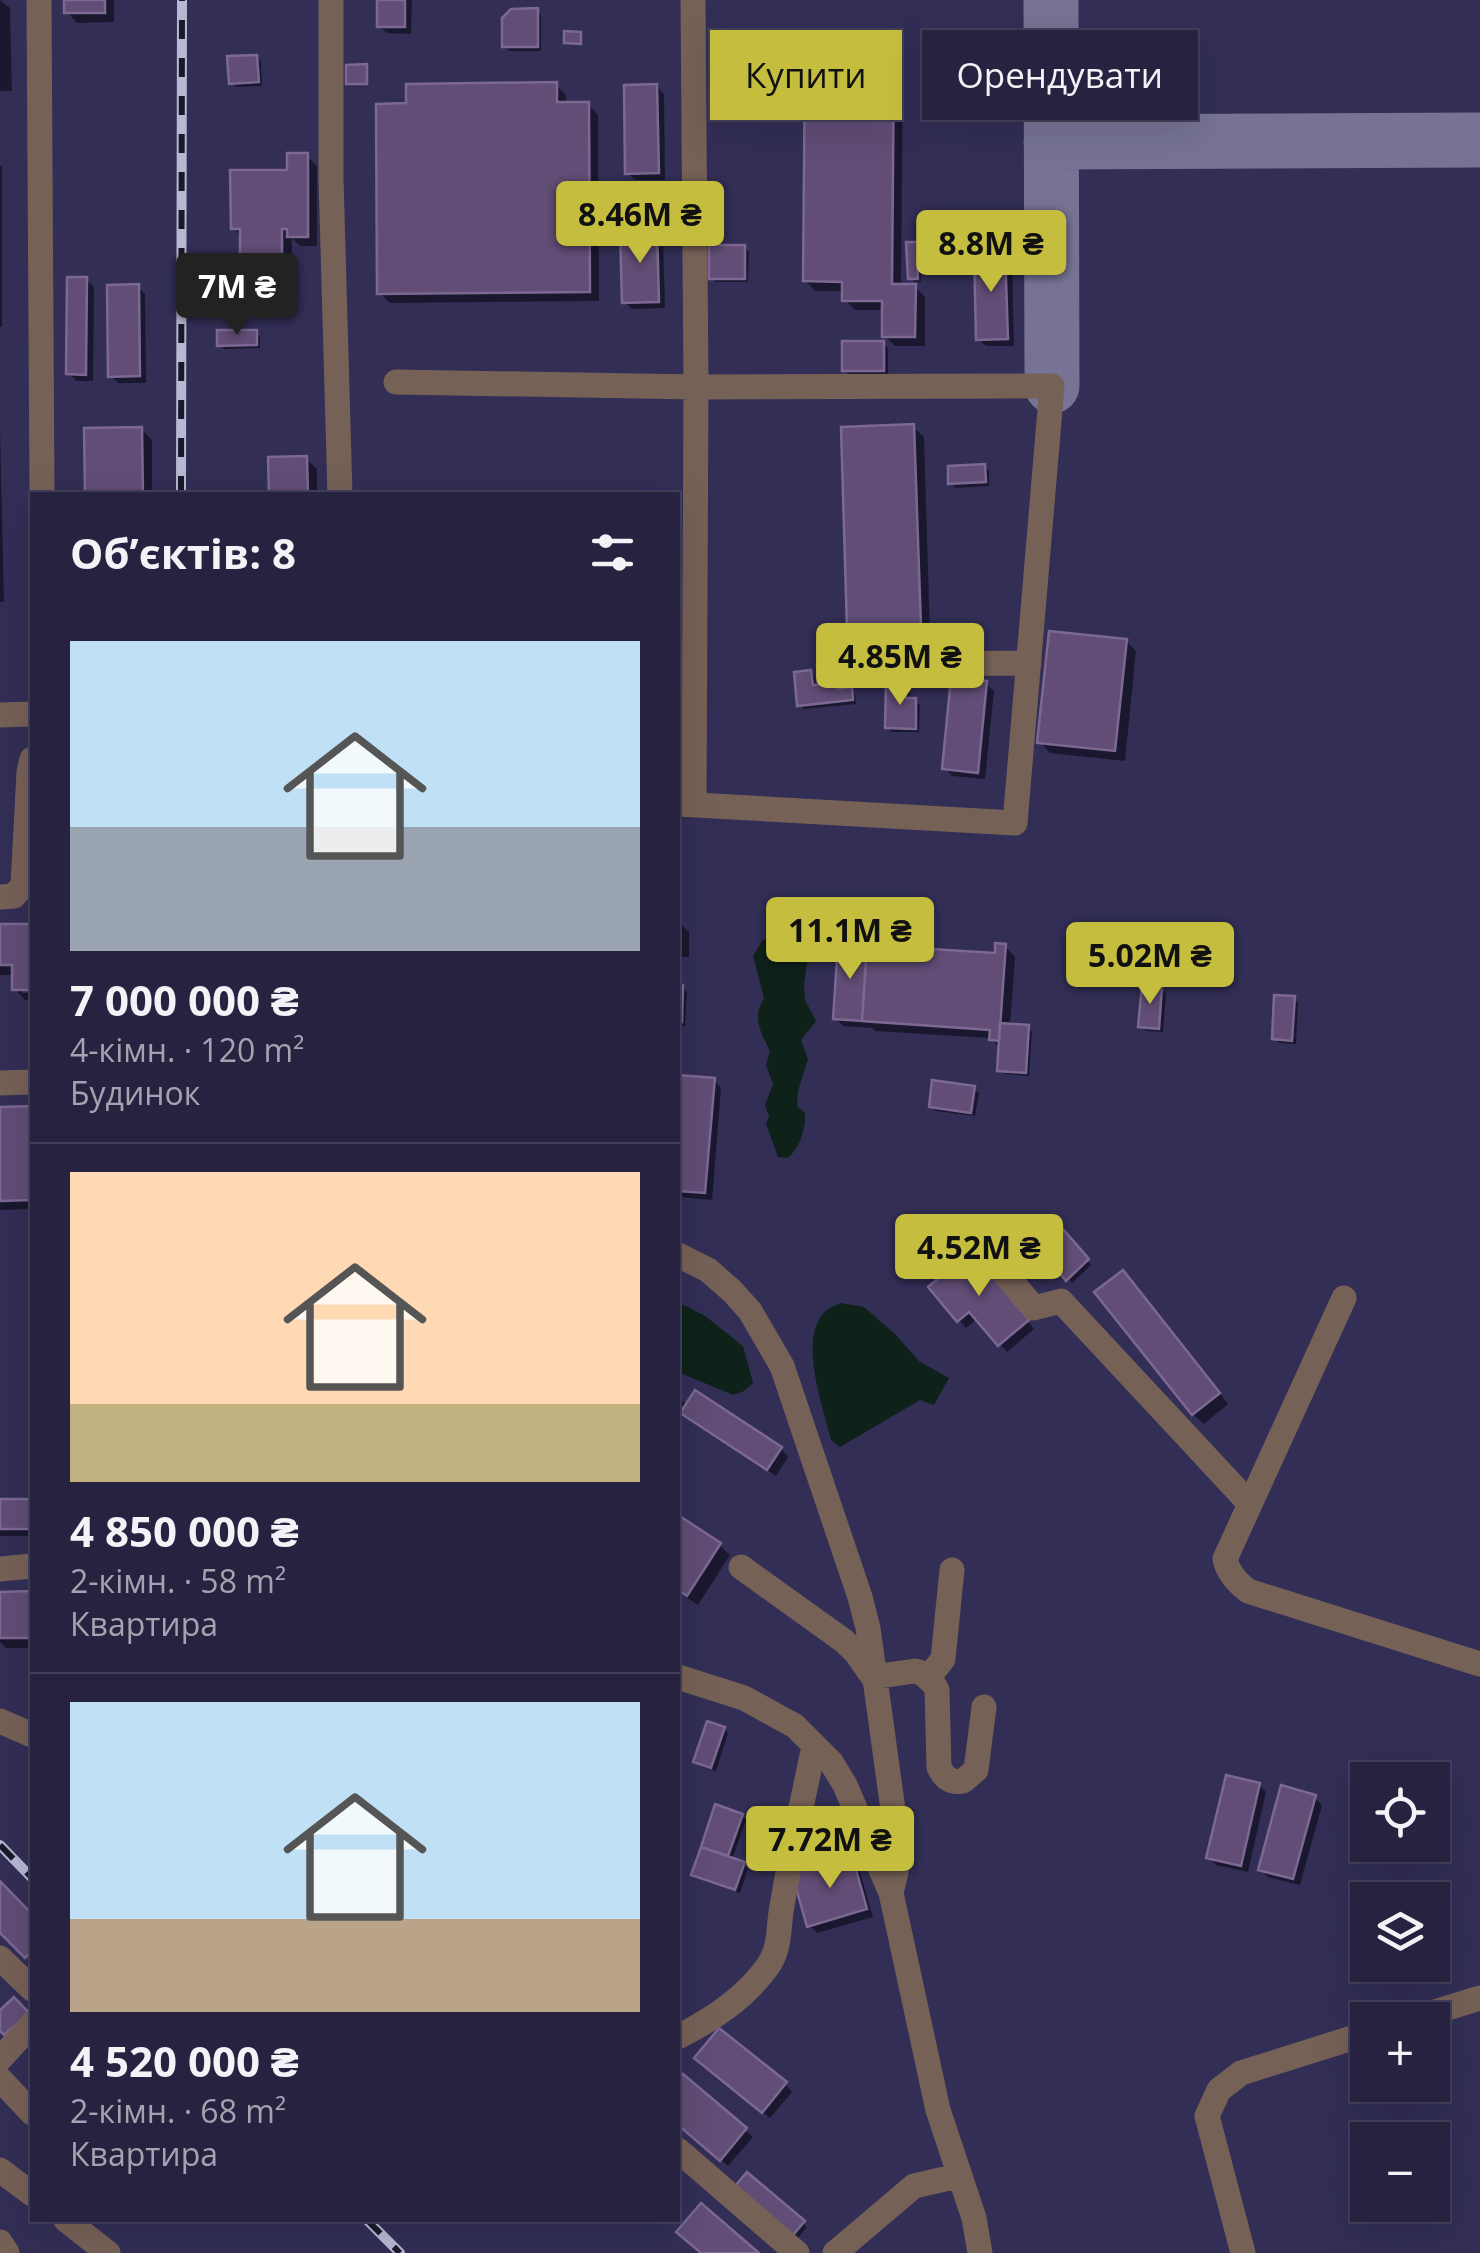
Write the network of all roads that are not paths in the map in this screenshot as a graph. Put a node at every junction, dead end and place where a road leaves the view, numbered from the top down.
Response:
1 (39, 0) edge
2 (332, 0) edge
3 (693, 0) edge
4 (396, 382) dead end
5 (696, 387) junction
6 (42, 492) edge
7 (340, 492) edge
8 (1029, 662) junction
9 (828, 665) dead end
10 (30, 714) edge
11 (0, 715) edge
12 (30, 768) edge
13 (686, 805) edge
14 (0, 897) edge
15 (30, 1082) edge
16 (0, 1083) edge
17 (986, 1252) dead end
18 (680, 1256) edge
19 (1344, 1298) dead end
20 (1250, 1504) junction
21 (30, 1566) edge
22 (740, 1567) dead end
23 (0, 1569) edge
24 (952, 1570) dead end
25 (1480, 1664) edge
26 (873, 1676) junction
27 (929, 1677) junction
28 (680, 1678) edge
29 (984, 1707) dead end
30 (0, 1721) edge
31 (30, 1734) edge
32 (814, 1746) junction
33 (890, 1892) junction
34 (0, 1958) edge
35 (30, 1987) edge
36 (1480, 1998) edge
37 (1450, 2007) edge
38 (30, 2026) edge
39 (680, 2036) edge
40 (1350, 2039) edge
41 (0, 2059) edge
42 (0, 2078) edge
43 (30, 2111) edge
44 (680, 2152) edge
45 (0, 2170) edge
46 (958, 2176) junction
47 (30, 2192) edge
48 (68, 2222) edge
49 (0, 2242) edge
50 (105, 2252) edge
51 (7, 2253) edge
52 (797, 2253) edge
53 (835, 2253) edge
54 (980, 2253) edge
55 (1243, 2253) edge

1 - 6 street
2 - 7 street
3 - 5 street
4 - 5 street
5 - 8 street
5 - 13 street
8 - 9 street
8 - 13 street
10 - 11 street
12 - 14 street
15 - 16 street
17 - 20 street
18 - 26 street
19 - 20 street
20 - 25 street
21 - 23 street
22 - 26 street
24 - 27 street
26 - 27 street
26 - 33 street
27 - 29 street
28 - 32 street
30 - 31 street
32 - 33 street
32 - 39 street
33 - 46 street
34 - 35 street
36 - 37 street
38 - 41 street
40 - 55 street
42 - 43 street
44 - 52 street
45 - 47 street
46 - 53 street
46 - 54 street
48 - 50 street
49 - 51 street

